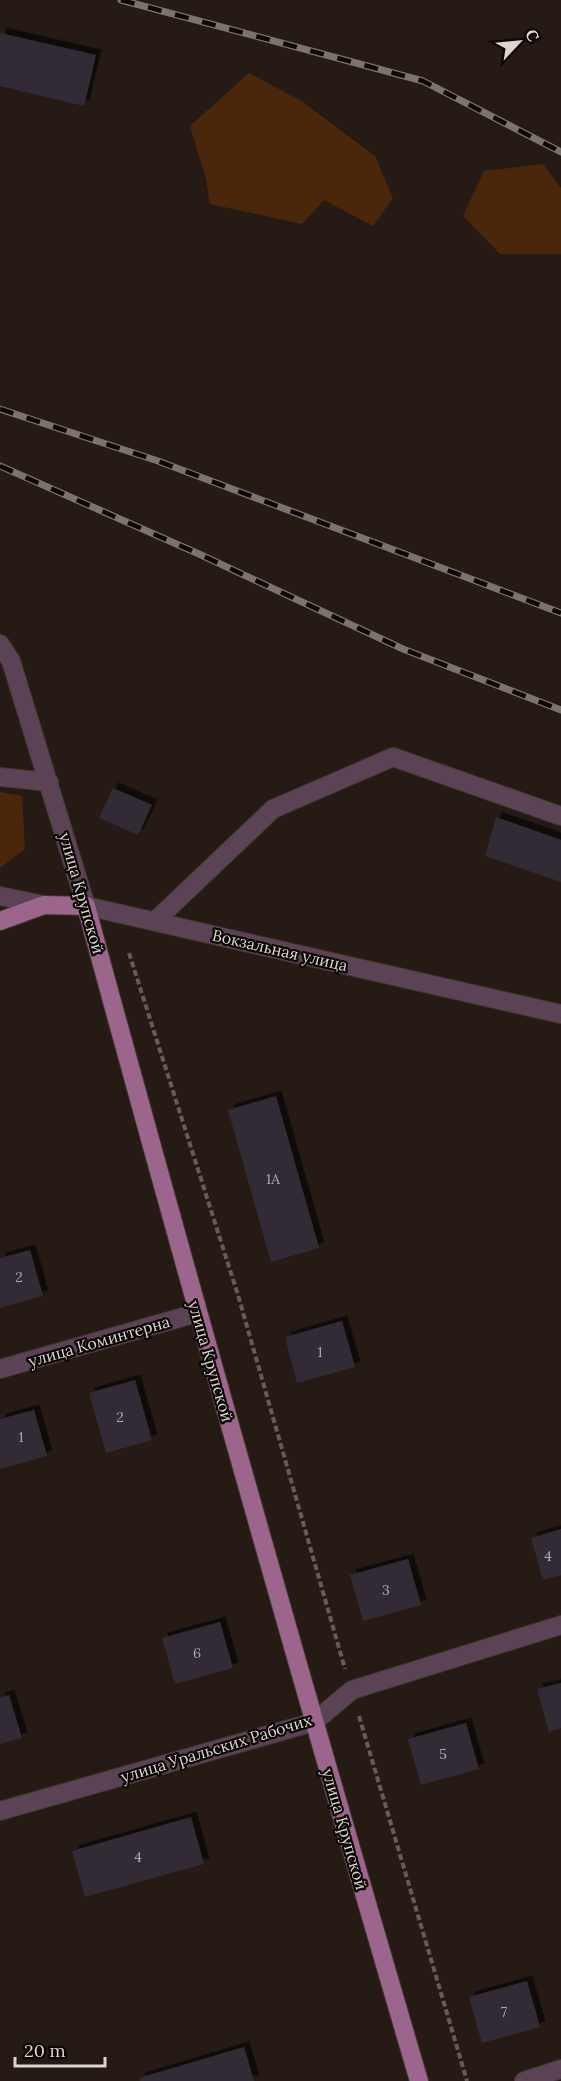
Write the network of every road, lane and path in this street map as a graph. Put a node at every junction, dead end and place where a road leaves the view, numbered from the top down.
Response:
1 (0, 644) edge
2 (0, 777) edge
3 (49, 782) junction
4 (561, 816) edge
5 (0, 896) edge
6 (44, 905) junction
7 (86, 906) junction
8 (0, 921) edge
9 (155, 921) junction
10 (129, 953) dead end
11 (561, 1014) edge
12 (197, 1312) junction
13 (0, 1369) edge
14 (561, 1625) edge
15 (352, 1690) junction
16 (314, 1722) junction
17 (0, 1811) edge
18 (561, 2069) edge
19 (419, 2081) edge
20 (467, 2081) edge
21 (524, 2081) edge

1 - 3 street, улица Крупской
2 - 3 street
3 - 7 street, улица Крупской
4 - 9 street
5 - 6 street
6 - 7 main road, Вокзальная улица
6 - 8 main road, Вокзальная улица
7 - 9 street, Вокзальная улица
7 - 12 main road, улица Крупской
9 - 11 street, Вокзальная улица
10 - 15 path
12 - 13 street, улица Коминтерна
12 - 16 main road, улица Крупской
14 - 15 street, улица Уральских Рабочих
15 - 16 street, улица Уральских Рабочих
15 - 20 path
16 - 17 street, улица Уральских Рабочих
16 - 19 main road, улица Крупской
18 - 21 street

